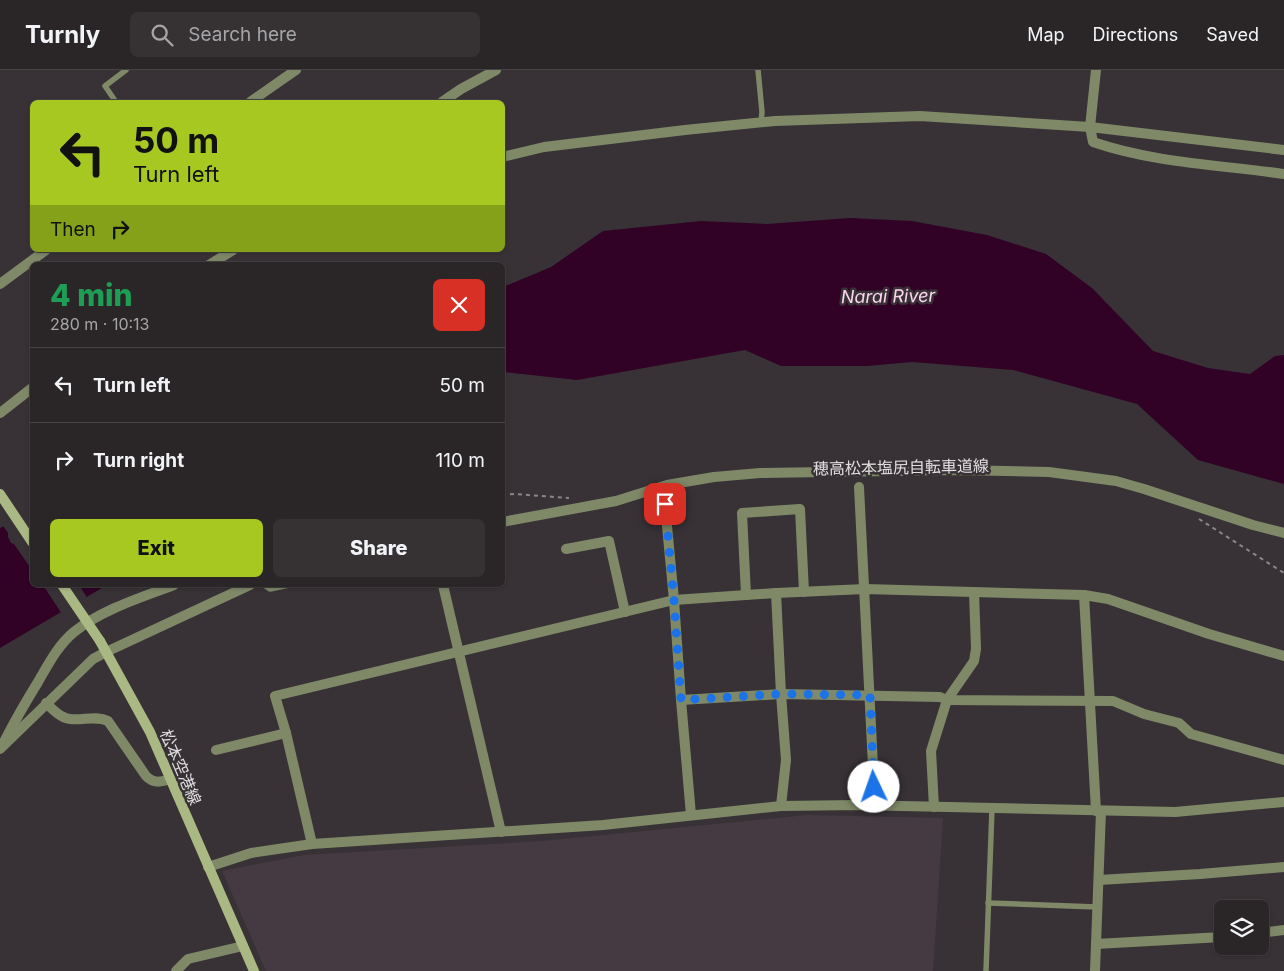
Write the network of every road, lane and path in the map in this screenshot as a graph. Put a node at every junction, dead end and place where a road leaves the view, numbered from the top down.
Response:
1 (126, 70) edge
2 (296, 70) edge
3 (496, 70) edge
4 (758, 70) edge
5 (1096, 70) edge
6 (115, 100) edge
7 (253, 100) edge
8 (445, 100) edge
9 (761, 123) junction
10 (1090, 127) junction
11 (1284, 150) edge
12 (505, 156) edge
13 (1284, 174) edge
14 (43, 252) edge
15 (230, 252) edge
16 (214, 262) edge
17 (0, 284) edge
18 (30, 390) edge
19 (0, 413) edge
20 (859, 487) dead end
21 (0, 494) edge
22 (505, 495) edge
23 (570, 498) dead end
24 (665, 504) dead end
25 (1193, 516) dead end
26 (505, 521) edge
27 (1284, 533) edge
28 (30, 539) edge
29 (566, 549) dead end
30 (1284, 573) edge
31 (63, 587) edge
32 (169, 587) edge
33 (246, 587) edge
34 (267, 587) edge
35 (280, 587) edge
36 (443, 587) edge
37 (865, 589) junction
38 (804, 592) junction
39 (974, 592) junction
40 (776, 593) junction
41 (746, 595) junction
42 (1084, 595) junction
43 (674, 600) junction
44 (625, 612) junction
45 (459, 651) junction
46 (106, 652) junction
47 (1284, 656) edge
48 (781, 694) junction
49 (870, 695) junction
50 (681, 700) junction
51 (947, 700) junction
52 (1090, 702) junction
53 (46, 704) junction
54 (286, 733) junction
55 (1, 748) edge
56 (216, 750) dead end
57 (1284, 760) edge
58 (170, 779) junction
59 (1284, 802) edge
60 (782, 806) junction
61 (875, 806) junction
62 (934, 807) junction
63 (992, 809) junction
64 (1098, 811) junction
65 (691, 815) junction
66 (501, 832) junction
67 (312, 844) junction
68 (208, 866) junction
69 (1284, 867) edge
70 (1099, 880) junction
71 (988, 903) junction
72 (1097, 907) junction
73 (1284, 930) edge
74 (1269, 932) edge
75 (1214, 937) edge
76 (1096, 944) junction
77 (243, 946) junction
78 (176, 971) edge
79 (254, 971) edge
80 (986, 971) edge
81 (1095, 971) edge

1 - 6 lane
2 - 7 street
3 - 8 street
4 - 9 lane
5 - 10 street
9 - 10 street
9 - 12 street
10 - 11 street
10 - 13 street
14 - 17 street
15 - 16 street
18 - 19 street
20 - 37 street
21 - 28 main road
22 - 23 path
24 - 43 street
25 - 30 path
26 - 27 street
29 - 44 street
31 - 46 main road, 松本空港線, bridge
32 - 55 street
33 - 46 street
34 - 35 lane
36 - 45 street
37 - 38 street
37 - 39 street
37 - 49 street
38 - 40 street
38 - 41 street
39 - 42 street
39 - 51 street
40 - 41 street
40 - 48 street
41 - 43 street
42 - 47 street
42 - 52 street
43 - 44 street
43 - 50 street
44 - 45 street
45 - 54 street
45 - 66 street
46 - 53 street
46 - 58 main road, 松本空港線
48 - 49 street
48 - 50 street
48 - 60 street
49 - 51 street
49 - 61 street
50 - 65 street
51 - 52 street
51 - 62 street
52 - 57 street
52 - 64 street
53 - 55 street
53 - 58 street
54 - 56 street
54 - 67 street
58 - 68 main road, 松本空港線
59 - 64 street
60 - 61 street
60 - 65 street
61 - 62 street
62 - 63 street
63 - 64 street
63 - 71 lane
64 - 70 street
65 - 66 street
66 - 67 street
67 - 68 street
68 - 77 main road, 松本空港線
69 - 70 street
70 - 72 street
71 - 72 lane
71 - 80 lane
72 - 76 street
73 - 74 street
75 - 76 street
76 - 81 street
77 - 78 street
77 - 79 main road, 松本空港線

